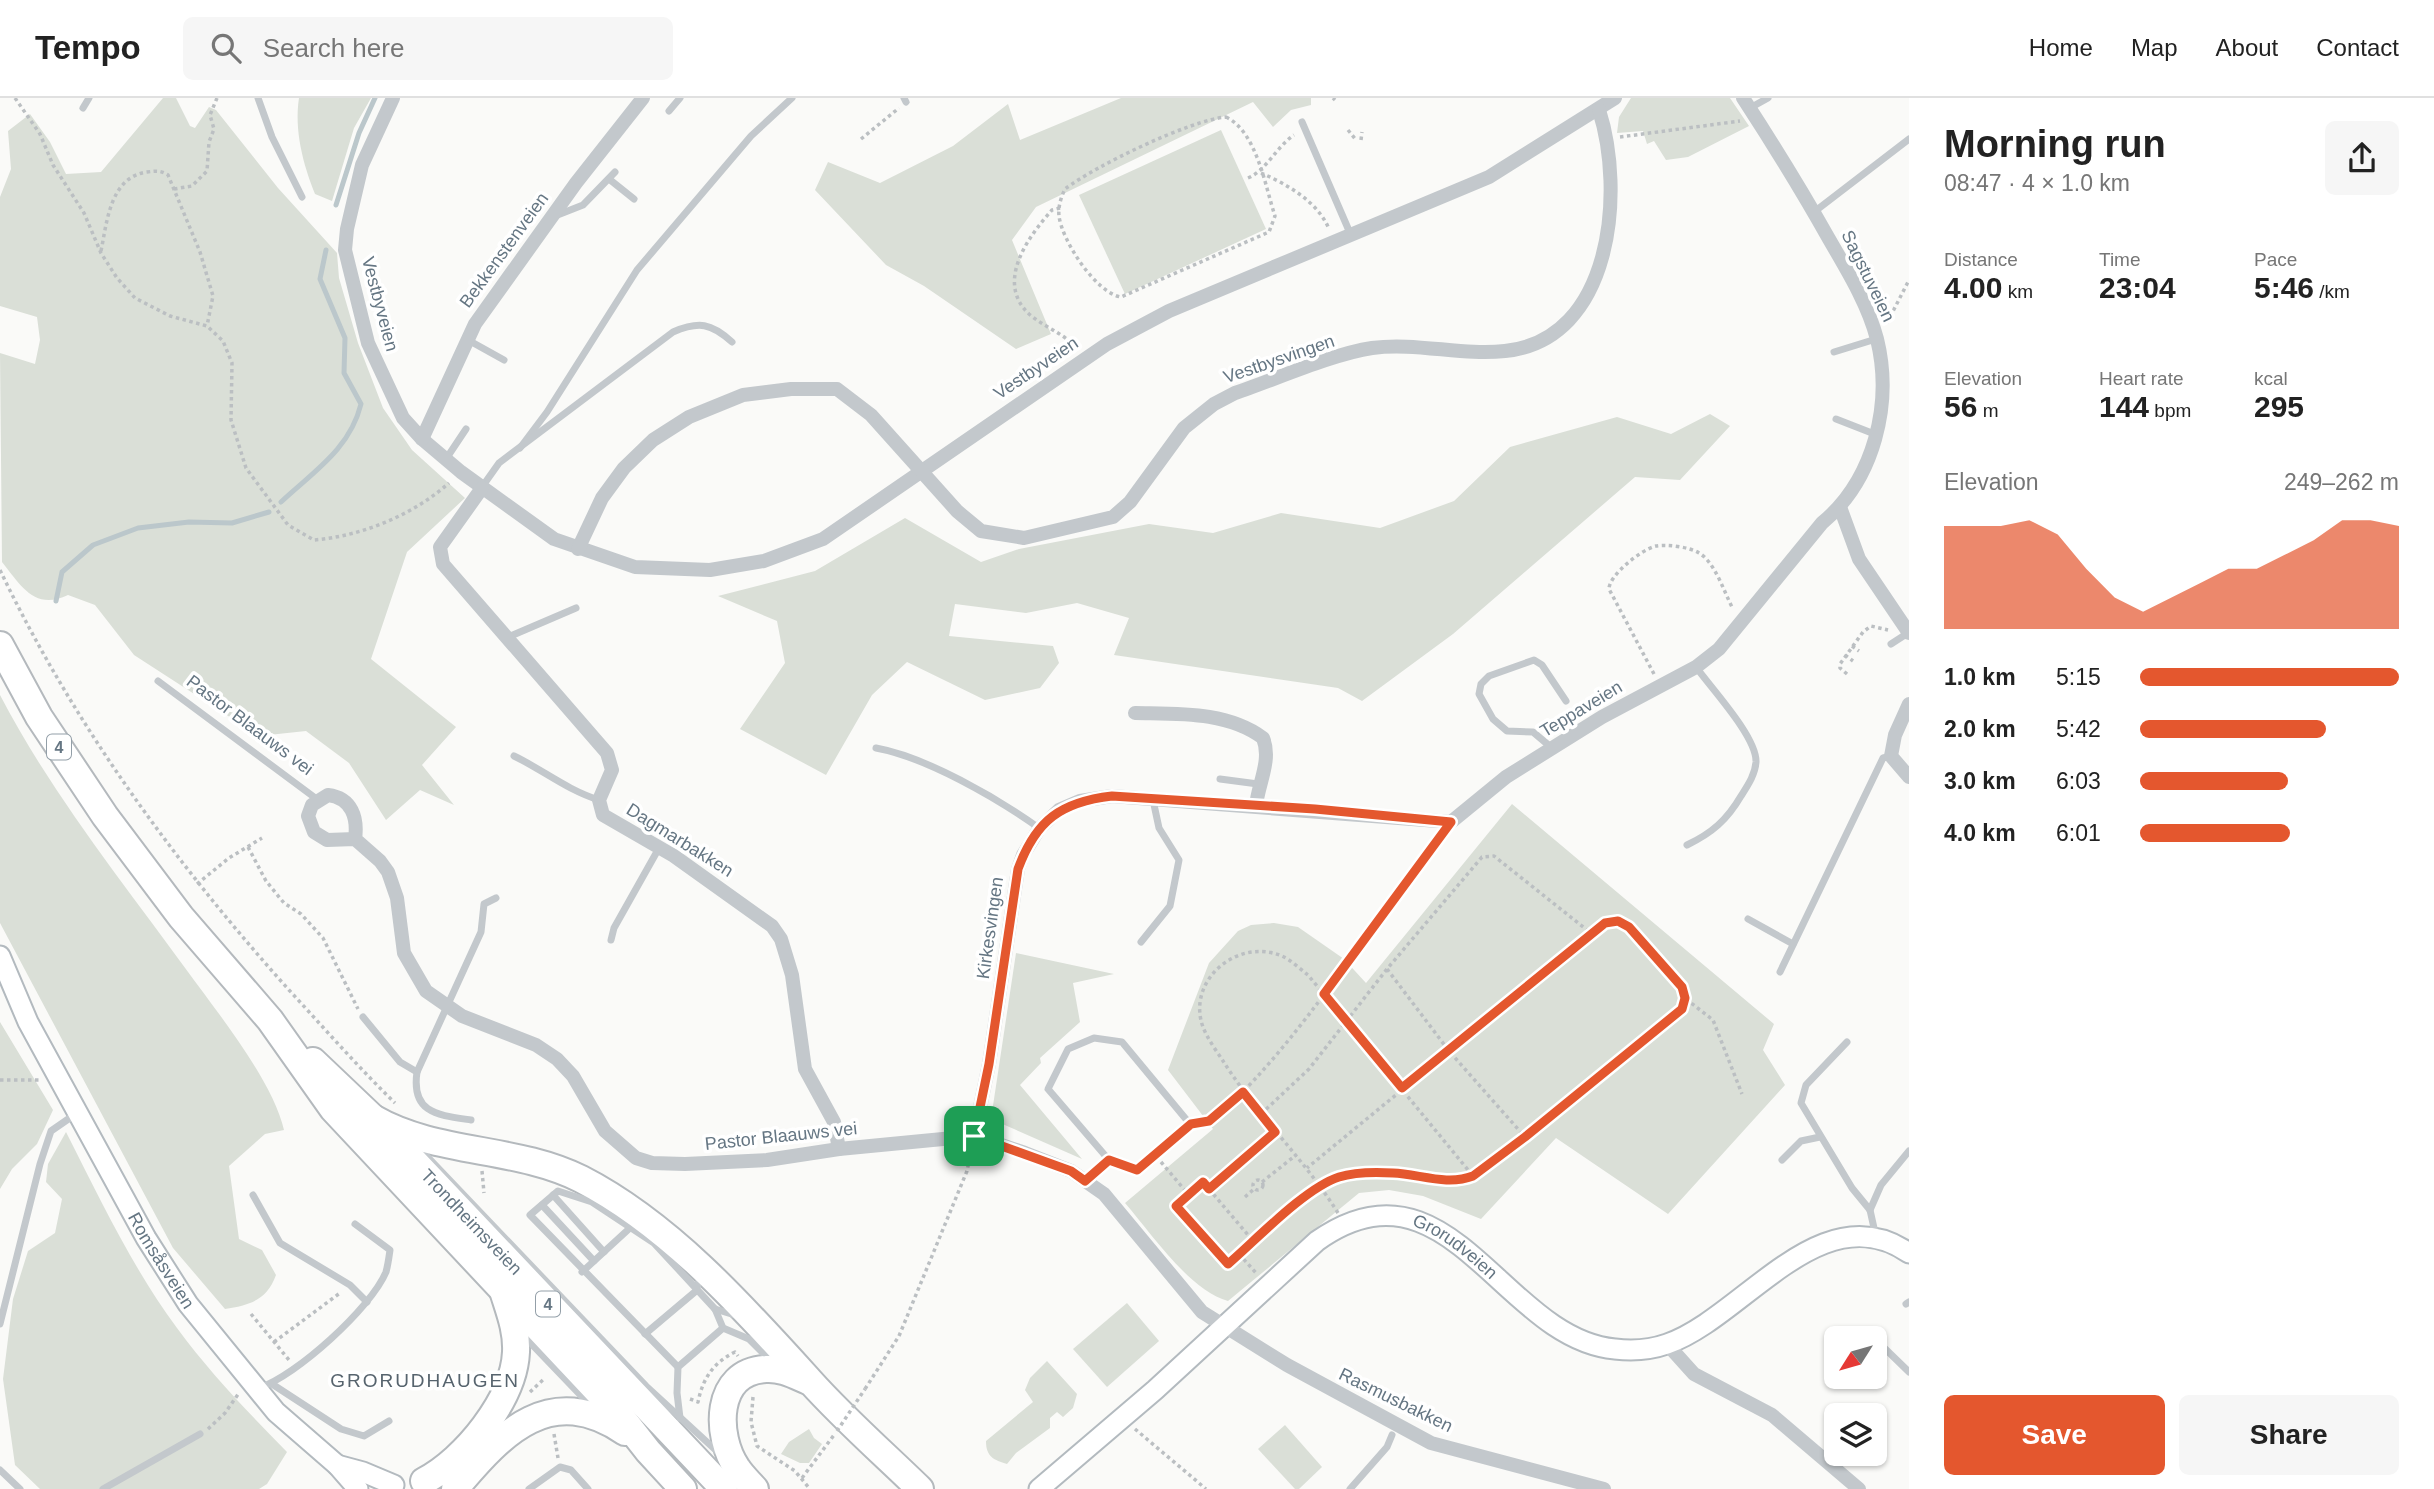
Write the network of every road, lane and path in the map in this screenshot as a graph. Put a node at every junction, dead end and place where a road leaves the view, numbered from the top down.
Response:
1 (15, 98) edge
2 (89, 98) edge
3 (217, 98) edge
4 (258, 98) edge
5 (393, 98) edge
6 (643, 98) edge
7 (680, 98) edge
8 (792, 98) edge
9 (1615, 98) edge
10 (1768, 98) edge
11 (905, 100) edge
12 (83, 108) dead end
13 (1750, 108) edge
14 (1599, 110) junction
15 (669, 111) dead end
16 (1303, 125) joint
17 (1348, 130) dead end
18 (1362, 132) dead end
19 (861, 139) dead end
20 (1608, 139) junction
21 (1909, 139) edge
22 (615, 172) dead end
23 (1261, 173) junction
24 (1248, 178) dead end
25 (609, 179) junction
26 (174, 189) junction
27 (302, 197) dead end
28 (634, 199) dead end
29 (1060, 208) junction
30 (1814, 212) junction
31 (552, 217) junction
32 (1350, 233) junction
33 (1334, 240) junction
34 (101, 253) junction
35 (1909, 280) edge
36 (207, 326) junction
37 (1877, 339) junction
38 (467, 340) junction
39 (732, 342) dead end
40 (1833, 352) dead end
41 (1086, 358) junction
42 (504, 360) dead end
43 (1836, 419) dead end
44 (466, 429) dead end
45 (1878, 435) junction
46 (422, 439) junction
47 (520, 448) junction
48 (446, 459) junction
49 (922, 470) junction
50 (461, 472) junction
51 (482, 488) junction
52 (1840, 507) junction
53 (578, 549) junction
54 (0, 570) edge
55 (576, 608) dead end
56 (1741, 625) junction
57 (1902, 637) edge
58 (505, 639) junction
59 (0, 645) edge
60 (1852, 646) junction
61 (1859, 651) dead end
62 (1845, 655) junction
63 (1853, 661) dead end
64 (1696, 667) junction
65 (1847, 674) dead end
66 (159, 681) dead end
67 (1660, 685) junction
68 (1566, 701) dead end
69 (1909, 704) edge
70 (1135, 713) dead end
71 (876, 748) dead end
72 (1552, 748) junction
73 (1874, 754) dead end
74 (514, 756) dead end
75 (1887, 757) junction
76 (1909, 777) edge
77 (1220, 779) dead end
78 (1258, 784) junction
79 (1153, 798) junction
80 (318, 800) junction
81 (599, 800) junction
82 (1256, 806) junction
83 (1451, 822) junction
84 (1039, 829) junction
85 (262, 838) dead end
86 (355, 839) junction
87 (1687, 845) dead end
88 (248, 847) junction
89 (660, 847) junction
90 (197, 884) junction
91 (496, 898) dead end
92 (1748, 919) dead end
93 (1592, 934) junction
94 (611, 940) dead end
95 (1141, 942) dead end
96 (1793, 944) junction
97 (0, 956) edge
98 (1353, 956) joint
99 (1387, 969) junction
100 (1780, 972) dead end
101 (0, 987) edge
102 (1324, 994) junction
103 (1685, 998) junction
104 (448, 1009) junction
105 (363, 1017) joint
106 (1346, 1018) junction
107 (270, 1020) junction
108 (28, 1022) junction
109 (1847, 1042) dead end
110 (1449, 1051) junction
111 (417, 1072) junction
112 (0, 1080) edge
113 (45, 1080) dead end
114 (1402, 1088) junction
115 (1243, 1092) junction
116 (1742, 1094) dead end
117 (399, 1107) dead end
118 (78, 1113) junction
119 (1261, 1114) junction
120 (373, 1118) junction
121 (471, 1121) dead end
122 (1191, 1124) junction
123 (1275, 1132) junction
124 (403, 1134) junction
125 (974, 1136) junction
126 (1525, 1137) junction
127 (1820, 1137) junction
128 (839, 1149) junction
129 (1909, 1151) edge
130 (1296, 1155) junction
131 (482, 1159) dead end
132 (1109, 1160) junction
133 (1782, 1160) dead end
134 (1307, 1168) junction
135 (1167, 1169) dead end
136 (1473, 1176) junction
137 (1085, 1181) junction
138 (1321, 1185) junction
139 (1209, 1189) junction
140 (484, 1193) dead end
141 (253, 1195) dead end
142 (553, 1195) junction
143 (1189, 1195) junction
144 (1245, 1197) dead end
145 (542, 1205) junction
146 (1870, 1210) junction
147 (1345, 1223) junction
148 (355, 1224) dead end
149 (631, 1227) junction
150 (1876, 1237) junction
151 (1254, 1242) junction
152 (604, 1252) junction
153 (1909, 1253) edge
154 (1240, 1254) junction
155 (594, 1261) junction
156 (582, 1272) junction
157 (1258, 1275) dead end
158 (699, 1280) junction
159 (350, 1285) junction
160 (502, 1289) junction
161 (367, 1302) junction
162 (715, 1309) junction
163 (251, 1314) dead end
164 (752, 1319) junction
165 (0, 1324) edge
166 (513, 1324) junction
167 (723, 1328) junction
168 (1224, 1328) junction
169 (645, 1334) junction
170 (274, 1342) junction
171 (1667, 1344) junction
172 (1887, 1351) edge
173 (294, 1367) junction
174 (678, 1367) junction
175 (778, 1370) junction
176 (1909, 1372) edge
177 (545, 1378) dead end
178 (811, 1382) junction
179 (525, 1387) dead end
180 (256, 1388) junction
181 (530, 1392) junction
182 (753, 1392) dead end
183 (536, 1399) dead end
184 (680, 1419) junction
185 (605, 1420) junction
186 (389, 1421) dead end
187 (1134, 1428) dead end
188 (553, 1432) dead end
189 (200, 1434) joint
190 (1392, 1435) dead end
191 (648, 1451) junction
192 (337, 1465) junction
193 (560, 1467) junction
194 (0, 1470) edge
195 (802, 1478) junction
196 (730, 1479) edge
197 (429, 1485) edge
198 (392, 1487) edge
199 (20, 1489) edge
200 (103, 1489) edge
201 (358, 1489) edge
202 (455, 1489) edge
203 (529, 1489) edge
204 (588, 1489) edge
205 (683, 1489) edge
206 (755, 1489) edge
207 (810, 1489) edge
208 (919, 1489) edge
209 (1039, 1489) edge
210 (1206, 1489) edge
211 (1350, 1489) edge
212 (1604, 1489) edge
213 (1859, 1489) edge

1 - 34 path
2 - 12 lane
3 - 26 path
4 - 27 lane
5 - 46 street, Vestbyveien
6 - 31 street, Bekkenstenveien
7 - 15 lane
8 - 47 lane
9 - 14 street, Vestbyveien
10 - 13 lane
11 - 19 path
13 - 20 path
13 - 30 street, Sagstuveien
14 - 20 street, Vestbysvingen
14 - 32 street, Vestbyveien
16 - 23 path
16 - 32 lane
17 - 18 path
20 - 49 street, Vestbysvingen
21 - 30 lane
22 - 25 lane
23 - 24 path
23 - 29 path
23 - 29 path
23 - 33 path
25 - 28 lane
25 - 31 lane
26 - 34 path
26 - 36 path
29 - 41 path
30 - 37 street, Sagstuveien
31 - 38 street, Bekkenstenveien
32 - 33 street, Vestbyveien
33 - 41 street, Vestbyveien
34 - 36 path
35 - 37 path
36 - 50 path
37 - 40 lane
37 - 45 street, Sagstuveien
38 - 42 lane
38 - 46 street, Bekkenstenveien
39 - 47 lane
41 - 49 street, Vestbyveien
43 - 45 lane
44 - 48 lane
45 - 52 street, Sagstuveien
46 - 48 street, Vestbyveien
47 - 51 lane
48 - 50 street, Vestbyveien
49 - 53 street, Vestbyveien
49 - 53 street, Vestbysvingen
50 - 51 street, Vestbyveien
51 - 53 street, Vestbyveien
51 - 58 street
52 - 56 street, Teppaveien
52 - 57 street
54 - 90 path
55 - 58 lane
56 - 64 street, Teppaveien
56 - 67 path
57 - 60 path
58 - 81 street
59 - 107 highway, Trondheimsveien / 4
60 - 61 path
60 - 62 path
62 - 63 path
62 - 65 path
64 - 67 street, Teppaveien
64 - 87 lane
66 - 80 lane, Pastor Blaauws vei
67 - 72 street, Teppaveien
68 - 72 lane
69 - 75 street
70 - 78 street
71 - 84 lane
72 - 83 street, Teppaveien
73 - 75 lane
74 - 81 lane
75 - 76 street
75 - 96 lane
77 - 78 lane
78 - 82 street
79 - 82 street, Kirkesvingen
79 - 84 street, Kirkesvingen
79 - 95 lane
80 - 86 street, Pastor Blaauws vei
80 - 86 street, Pastor Blaauws vei
81 - 89 street, Dagmarbakken
82 - 83 street, Kirkesvingen
83 - 98 lane, Teppaveien
84 - 125 street, Kirkesvingen
85 - 88 path
86 - 104 street, Pastor Blaauws vei
88 - 90 path
88 - 105 path
89 - 94 lane
89 - 128 street, Dagmarbakken
90 - 117 path
91 - 104 lane
92 - 96 lane
93 - 99 path
93 - 103 path
93 - 110 path
96 - 100 lane
97 - 108 street, Romsåsveien
98 - 102 path
99 - 106 path
99 - 110 path
101 - 108 street, Romsåsveien
102 - 106 path
102 - 115 path
102 - 115 path
103 - 116 path
103 - 126 path
104 - 111 lane
104 - 128 street, Pastor Blaauws vei
105 - 111 lane
106 - 114 path
106 - 119 path
107 - 120 highway, Trondheimsveien / 4
107 - 160 highway, Trondheimsveien / 4
108 - 118 street, Romsåsveien
109 - 127 lane
110 - 114 path
110 - 126 path
111 - 121 lane
112 - 113 path
114 - 134 path
114 - 136 path
115 - 119 path
115 - 122 path
118 - 165 lane
118 - 180 street, Romsåsveien
119 - 123 path
120 - 124 highway
120 - 196 highway, Trondheimsveien / 4
122 - 132 lane
122 - 132 lane
123 - 130 path
123 - 139 path
124 - 158 highway
124 - 184 lane
125 - 128 street, Pastor Blaauws vei
125 - 137 street, Pastor Blaauws vei
125 - 195 path, bridge
126 - 136 path
127 - 133 lane
127 - 146 lane
129 - 146 lane
130 - 134 path
130 - 144 path
131 - 140 path
132 - 137 lane
134 - 138 path
135 - 143 path
136 - 138 path
137 - 168 street, Pastor Blaauws vei
138 - 147 path
138 - 151 path
139 - 143 path
139 - 151 path
141 - 159 lane
142 - 145 lane
142 - 149 lane
142 - 152 lane
143 - 154 path
145 - 155 lane
145 - 156 lane
146 - 150 lane
147 - 168 street, Grorudveien
147 - 171 street, Grorudveien
148 - 161 lane
149 - 152 lane
149 - 158 lane
150 - 153 street, Grorudveien
150 - 171 street, Grorudveien
151 - 154 path
152 - 155 lane
154 - 157 path
155 - 156 lane
156 - 169 lane
158 - 162 lane
158 - 164 highway
158 - 169 lane
159 - 161 lane
159 - 170 path
160 - 166 highway
160 - 191 highway, Trondheimsveien / 4
161 - 173 lane
162 - 164 lane
162 - 167 lane
163 - 170 path
164 - 178 highway
166 - 185 lane
166 - 197 highway
167 - 174 lane
167 - 175 lane
168 - 209 street, Grorudveien
168 - 212 street, Rasmusbakken
169 - 174 lane
170 - 173 path
171 - 213 street
172 - 176 lane
173 - 180 lane
174 - 184 lane
175 - 178 highway
175 - 196 highway
177 - 181 path
178 - 208 highway
179 - 181 path
180 - 186 lane
180 - 189 path
180 - 192 street, Romsåsveien
181 - 183 path
182 - 195 path
184 - 196 lane
185 - 191 highway
185 - 202 highway
187 - 210 path
188 - 193 path
189 - 200 lane
190 - 211 lane
191 - 205 highway, Trondheimsveien / 4
192 - 198 street, Romsåsveien
192 - 201 street, Romsåsveien
193 - 203 lane
193 - 204 lane
194 - 199 lane
195 - 207 path
196 - 206 highway, Trondheimsveien
197 - 198 street

